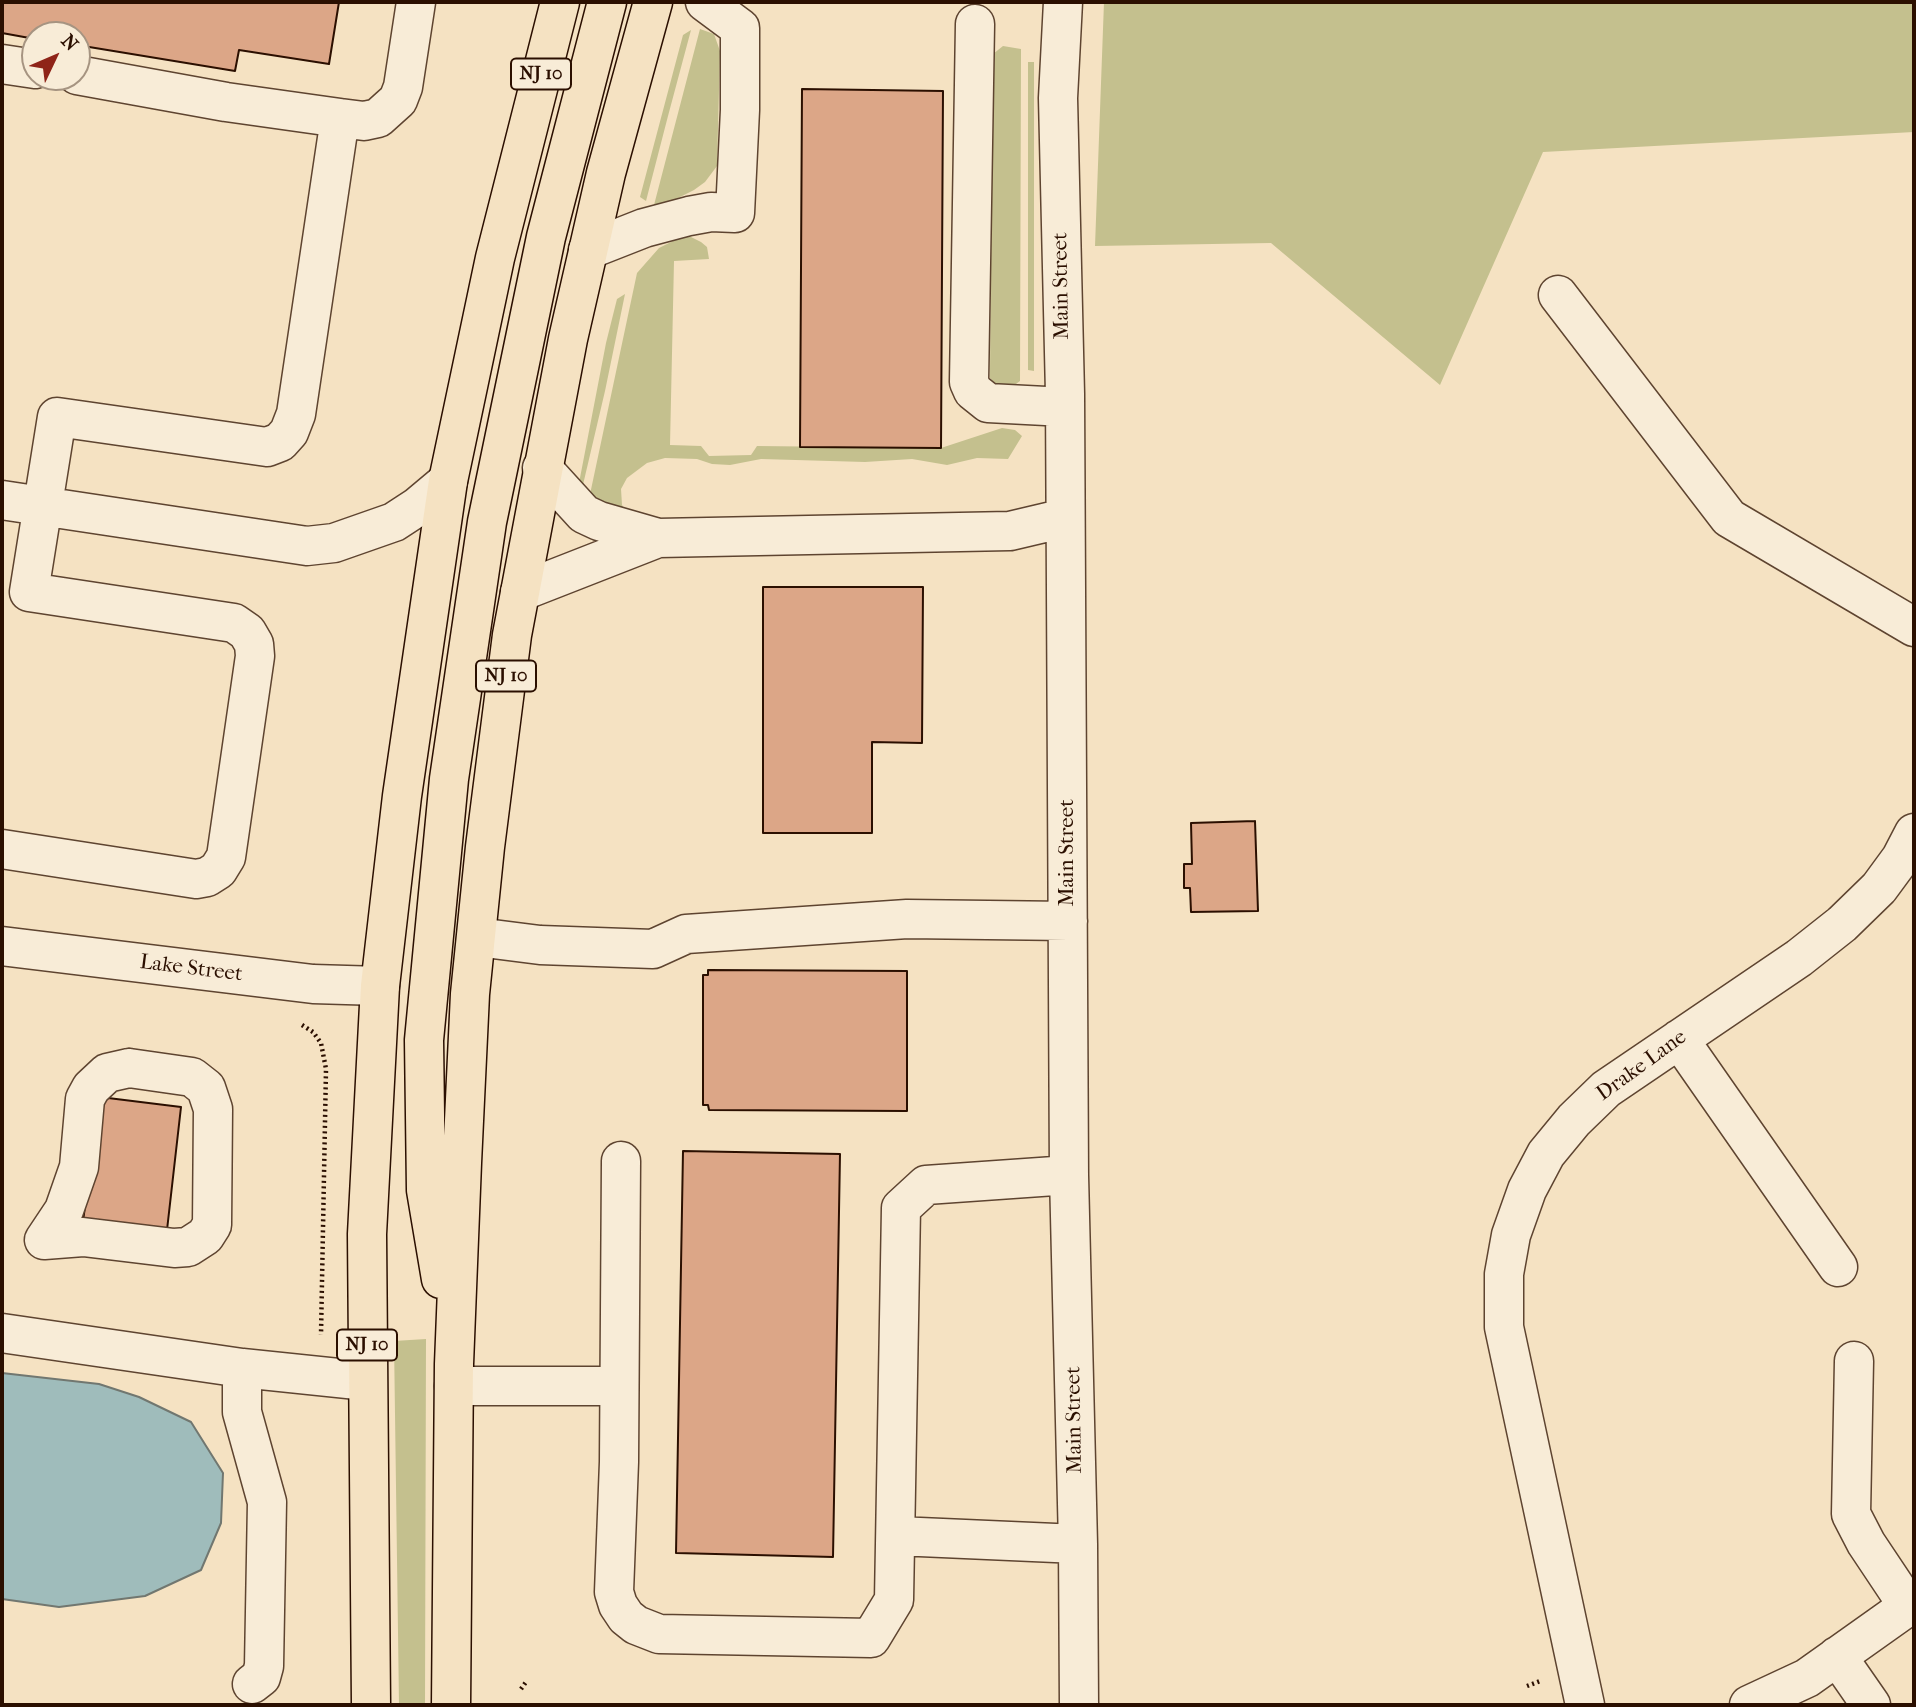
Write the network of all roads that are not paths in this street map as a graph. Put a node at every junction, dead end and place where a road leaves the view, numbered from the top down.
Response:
1 (416, 2) edge
2 (560, 2) edge
3 (607, 2) edge
4 (653, 2) edge
5 (705, 2) edge
6 (1062, 2) edge
7 (975, 24) dead end
8 (2, 64) edge
9 (21, 67) edge
10 (91, 78) edge
11 (340, 118) junction
12 (588, 250) junction
13 (1559, 295) dead end
14 (1065, 407) junction
15 (542, 468) junction
16 (448, 481) junction
17 (2, 500) edge
18 (42, 506) junction
19 (1065, 518) junction
20 (658, 538) junction
21 (520, 592) junction
22 (1914, 627) edge
23 (1914, 833) edge
24 (2, 849) edge
25 (1068, 922) junction
26 (477, 937) junction
27 (2, 946) edge
28 (380, 986) junction
29 (1679, 1039) junction
30 (621, 1161) dead end
31 (1069, 1175) junction
32 (44, 1240) joint
33 (1838, 1267) dead end
34 (2, 1333) edge
35 (1854, 1361) dead end
36 (242, 1368) junction
37 (454, 1375) junction
38 (367, 1381) junction
39 (619, 1386) junction
40 (897, 1536) junction
41 (1078, 1544) junction
42 (1911, 1604) edge
43 (1837, 1656) junction
44 (253, 1684) dead end
45 (371, 1705) edge
46 (451, 1705) edge
47 (1079, 1705) edge
48 (1585, 1705) edge
49 (1749, 1705) edge
50 (1871, 1705) edge

1 - 11 street
2 - 16 highway, NJ 10
3 - 37 highway
4 - 12 highway, NJ 10
5 - 12 street
6 - 14 street, Main Street
7 - 14 street
8 - 9 street
10 - 11 street
11 - 18 street
12 - 15 highway, NJ 10
13 - 22 street
14 - 19 street, Main Street
15 - 20 street
15 - 21 highway, NJ 10
16 - 18 street
16 - 28 highway, NJ 10
17 - 18 street
18 - 24 street
19 - 20 street
19 - 25 street, Main Street
20 - 21 street
21 - 26 highway, NJ 10
23 - 29 street, Drake Lane
25 - 26 street
25 - 31 street, Main Street
26 - 37 highway, NJ 10
27 - 28 street, Lake Street
28 - 38 highway, NJ 10
29 - 33 street
29 - 48 street, Drake Lane
30 - 39 street
31 - 40 street
31 - 41 street, Main Street
32 - 32 street
34 - 36 street
35 - 42 street
36 - 38 street
36 - 44 street
37 - 39 street
37 - 46 highway, NJ 10
38 - 45 highway, NJ 10
39 - 40 street
40 - 41 street
41 - 47 street, Main Street
42 - 43 street
43 - 49 street
43 - 50 street

